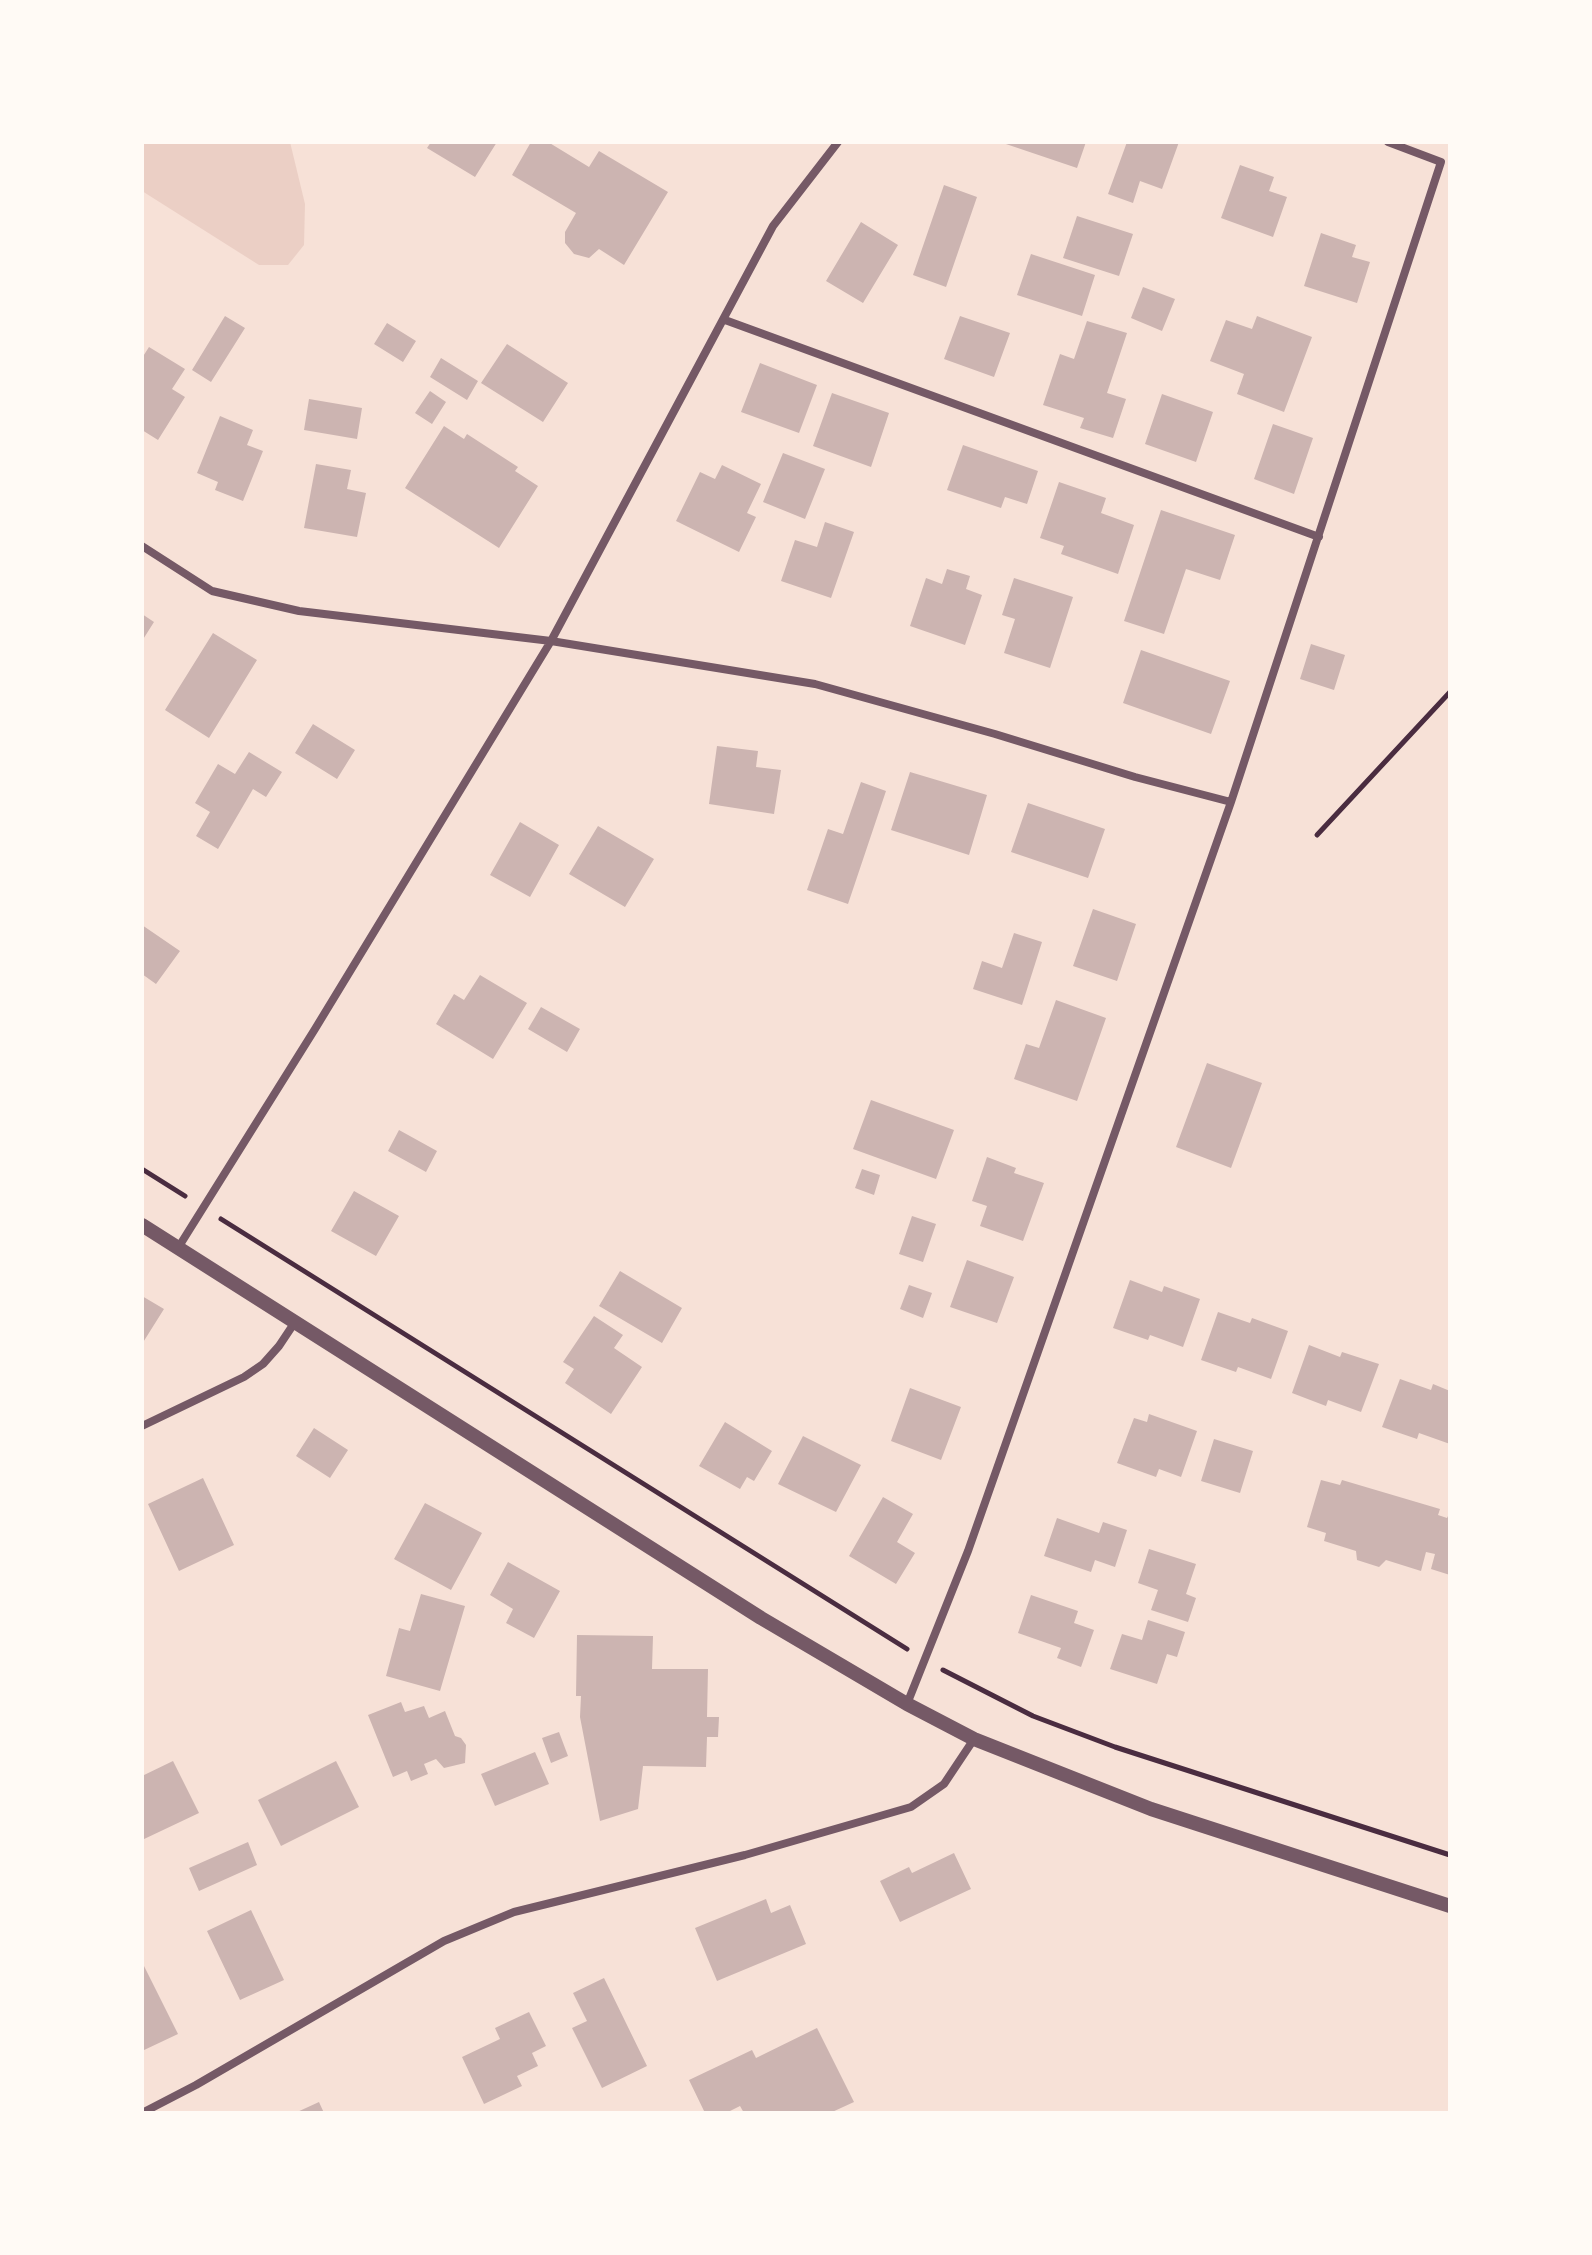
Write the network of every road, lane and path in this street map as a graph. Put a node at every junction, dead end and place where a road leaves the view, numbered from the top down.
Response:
1 (838, 142) edge
2 (1388, 142) edge
3 (725, 320) junction
4 (1319, 537) junction
5 (142, 546) edge
6 (551, 641) junction
7 (1450, 692) edge
8 (1231, 802) junction
9 (1317, 835) dead end
10 (142, 1169) edge
11 (202, 1207) junction
12 (142, 1225) edge
13 (178, 1248) junction
14 (295, 1322) junction
15 (142, 1426) edge
16 (926, 1661) junction
17 (907, 1704) junction
18 (974, 1739) junction
19 (1450, 1855) edge
20 (1450, 1906) edge
21 (142, 2113) edge

1 - 3 street
2 - 4 street
3 - 4 street
3 - 6 street
4 - 8 street
5 - 6 street
6 - 8 street
6 - 11 street
7 - 9 path
8 - 16 street
10 - 11 path
11 - 13 street
11 - 16 path
12 - 13 street
13 - 14 street
14 - 15 street
14 - 17 street
16 - 17 street
16 - 19 path
17 - 18 street
18 - 20 street
18 - 21 street

